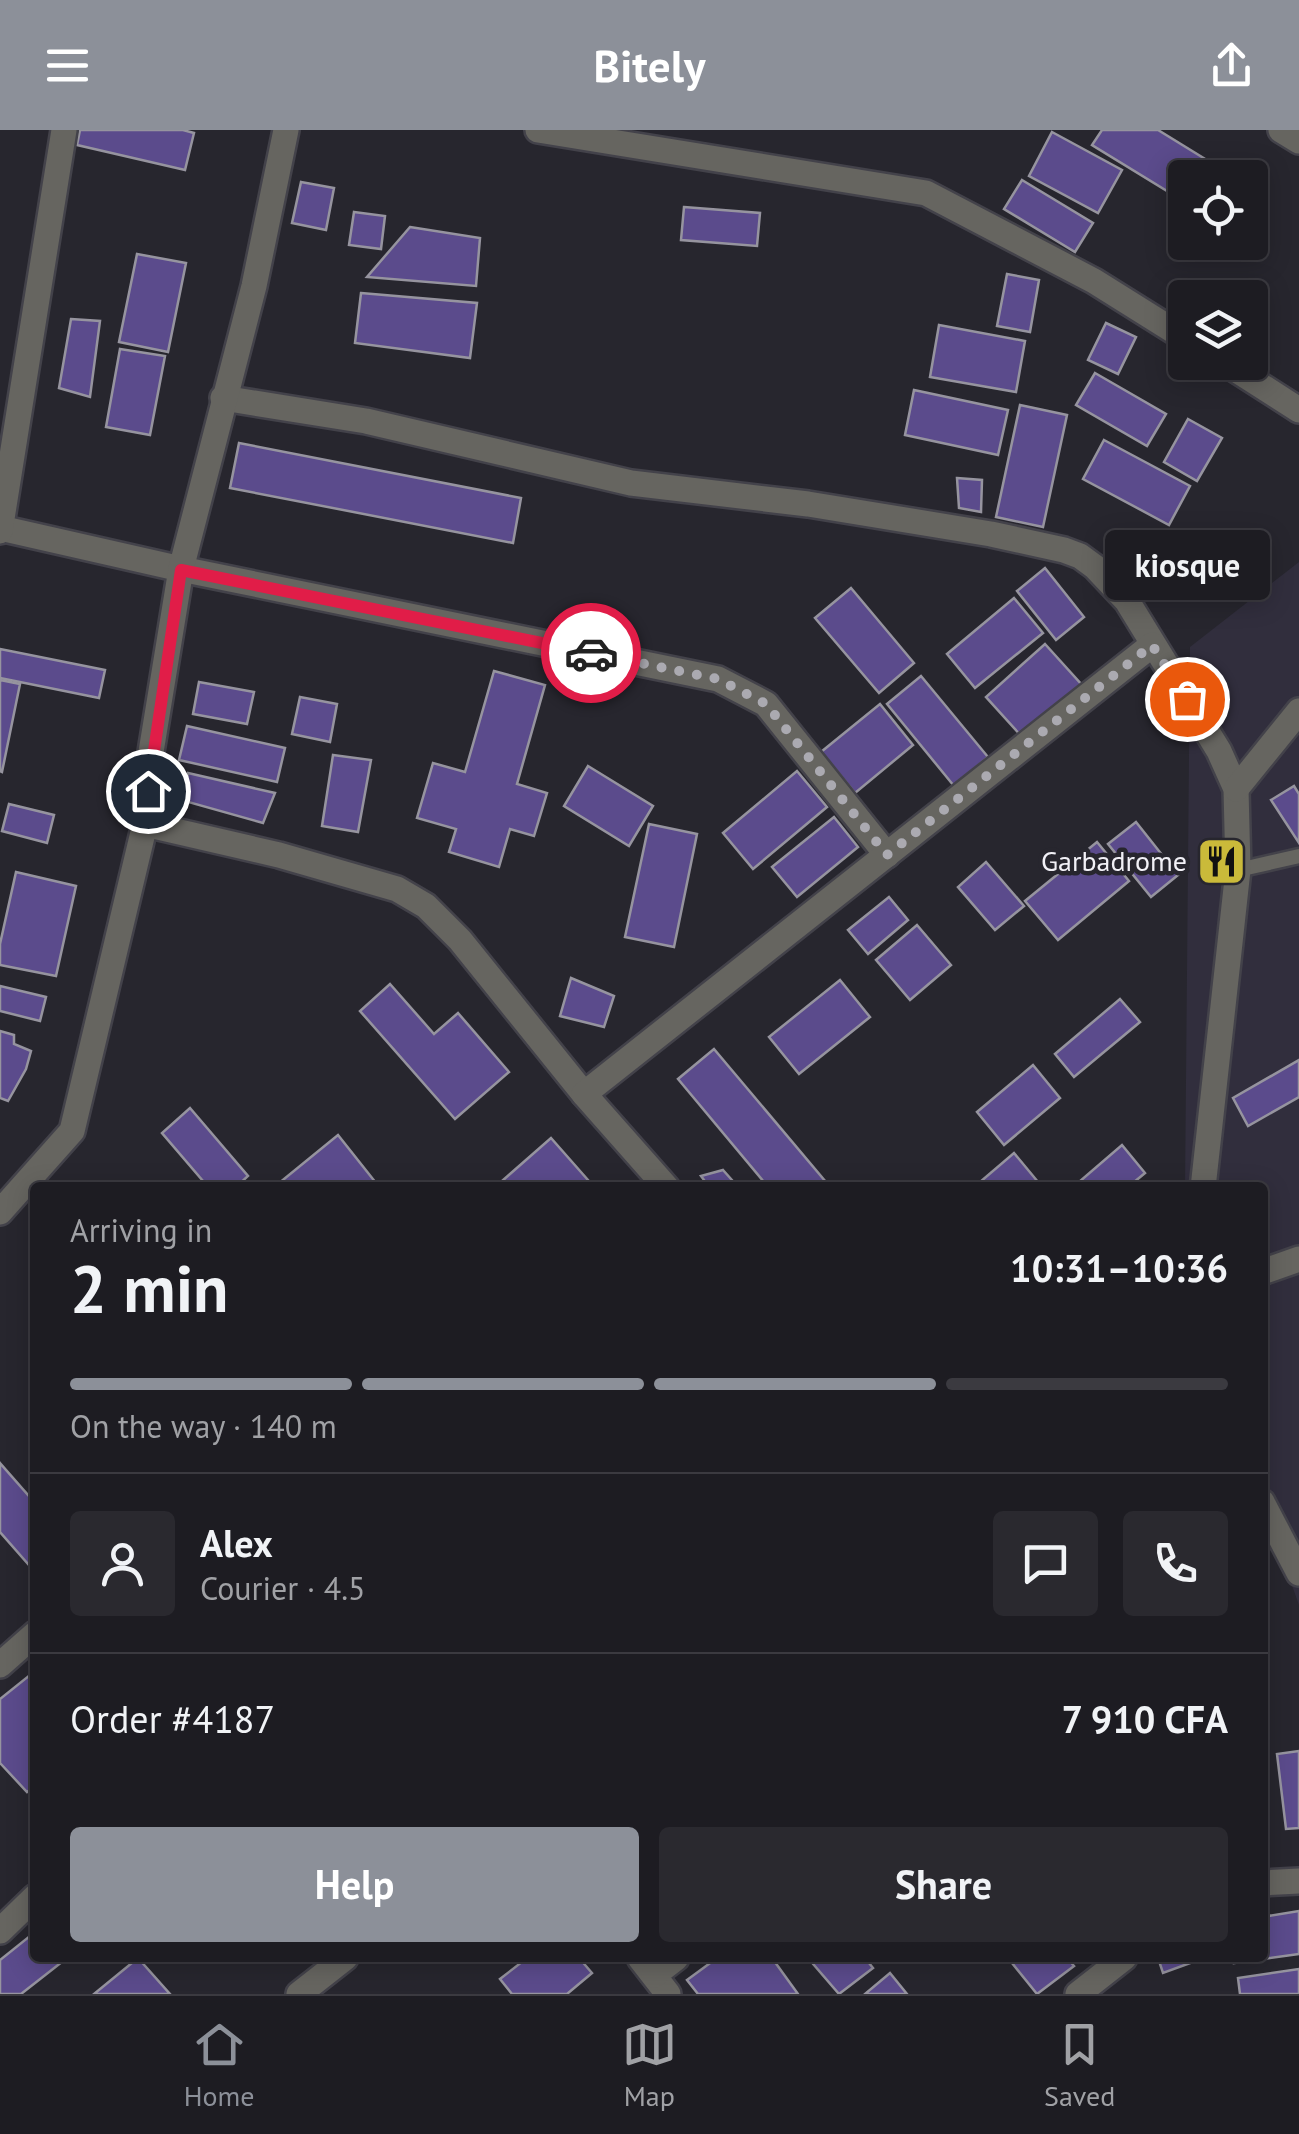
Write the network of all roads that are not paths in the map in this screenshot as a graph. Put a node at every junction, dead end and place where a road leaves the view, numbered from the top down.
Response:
1 (64, 130) edge
2 (286, 130) edge
3 (538, 130) edge
4 (1281, 130) edge
5 (1299, 141) edge
6 (1168, 327) edge
7 (1252, 380) edge
8 (223, 398) junction
9 (1299, 410) edge
10 (0, 529) edge
11 (181, 570) junction
12 (1152, 645) junction
13 (1299, 711) edge
14 (1236, 790) junction
15 (146, 824) junction
16 (887, 855) junction
17 (1299, 856) edge
18 (1238, 870) junction
19 (584, 1094) junction
20 (662, 1182) edge
21 (1205, 1182) edge
22 (0, 1212) edge
23 (1299, 1259) edge
24 (1268, 1270) edge
25 (1268, 1513) edge
26 (1299, 1572) edge
27 (30, 1638) edge
28 (0, 1664) edge
29 (1299, 1881) edge
30 (1268, 1883) edge
31 (30, 1903) edge
32 (0, 1931) edge
33 (340, 1962) edge
34 (1119, 1962) edge
35 (300, 1994) edge
36 (1078, 1994) edge

1 - 10 street
2 - 8 street
3 - 6 street
4 - 5 street
7 - 9 street
8 - 11 street
8 - 12 street
10 - 11 street
11 - 15 street
11 - 16 street
12 - 14 street
12 - 16 street
13 - 14 street
14 - 18 street
15 - 19 street
15 - 22 street
16 - 19 street
17 - 18 lane
18 - 21 street
19 - 20 street
23 - 24 street
25 - 26 street
27 - 28 street
29 - 30 street
31 - 32 street
33 - 35 street
34 - 36 street

